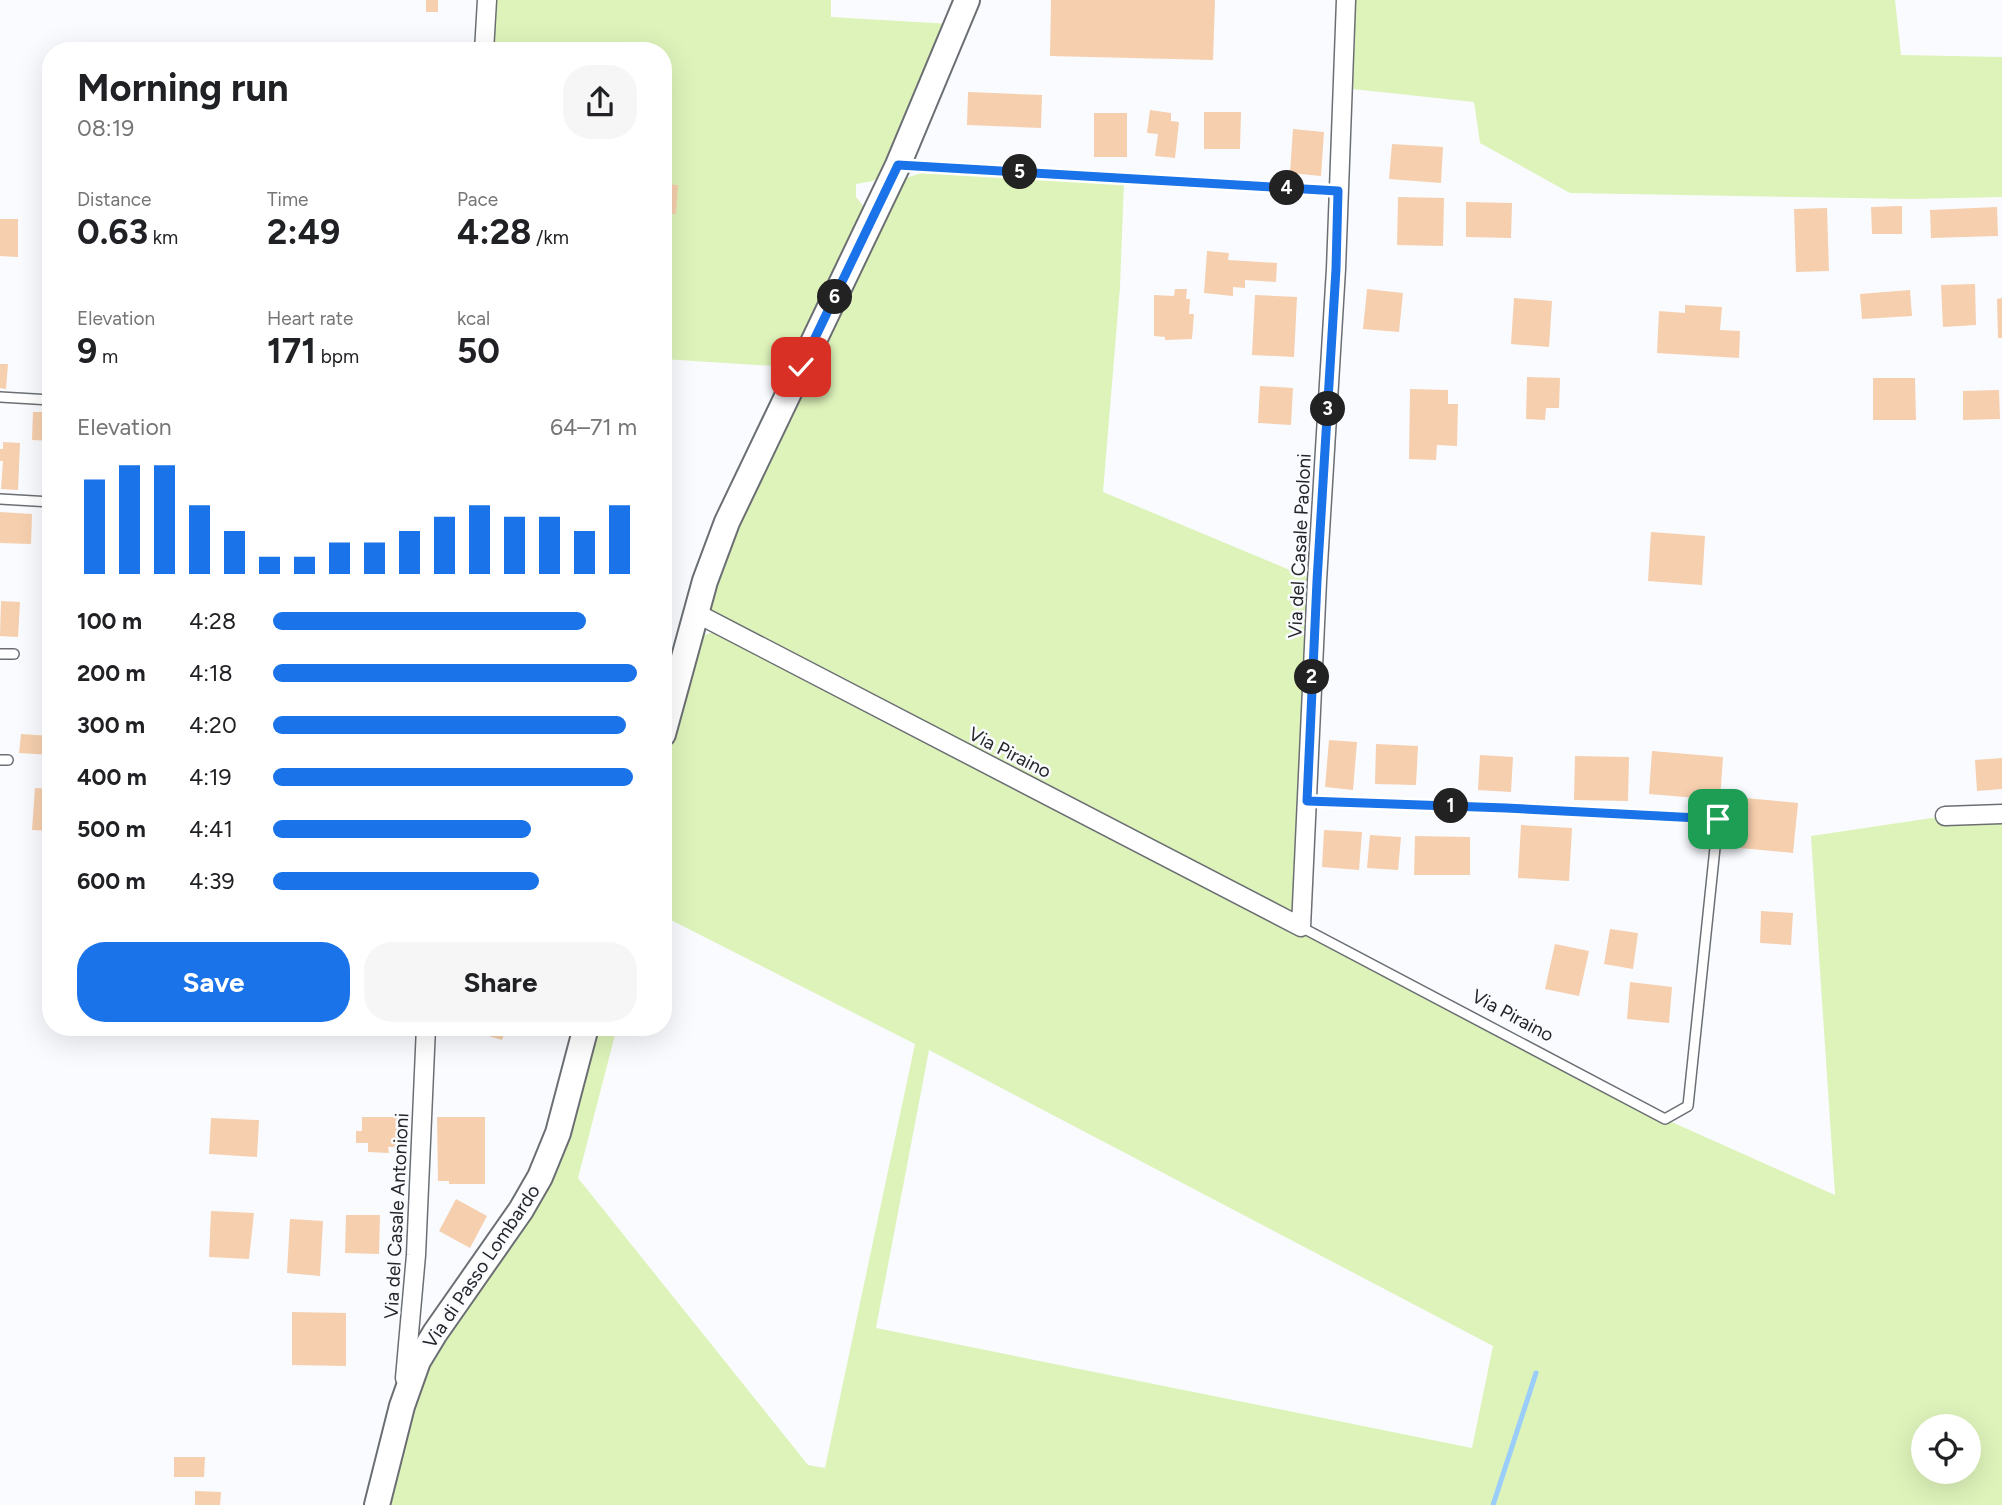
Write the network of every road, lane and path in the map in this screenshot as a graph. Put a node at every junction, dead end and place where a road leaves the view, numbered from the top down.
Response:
1 (487, 0) edge
2 (967, 0) edge
3 (1346, 0) edge
4 (485, 42) edge
5 (898, 165) junction
6 (1338, 191) junction
7 (0, 397) edge
8 (42, 399) edge
9 (0, 499) edge
10 (42, 501) edge
11 (696, 613) junction
12 (0, 654) edge
13 (14, 654) dead end
14 (672, 701) edge
15 (1307, 801) junction
16 (2002, 814) edge
17 (1945, 816) dead end
18 (1301, 927) junction
19 (426, 1036) edge
20 (584, 1036) edge
21 (402, 1406) junction
22 (377, 1505) edge

1 - 4 street
2 - 5 street
3 - 6 street, Via del Casale Paoloni
5 - 6 lane
5 - 11 street
6 - 15 street, Via del Casale Paoloni
7 - 8 lane
9 - 10 lane
11 - 14 street
11 - 18 street, Via Piraino
12 - 13 lane
15 - 18 street, Via del Casale Paoloni
15 - 18 lane, Via Piraino
16 - 17 street
19 - 21 street, Via del Casale Antonioni
20 - 21 street, Via di Passo Lombardo
21 - 22 street, Via di Passo Lombardo

